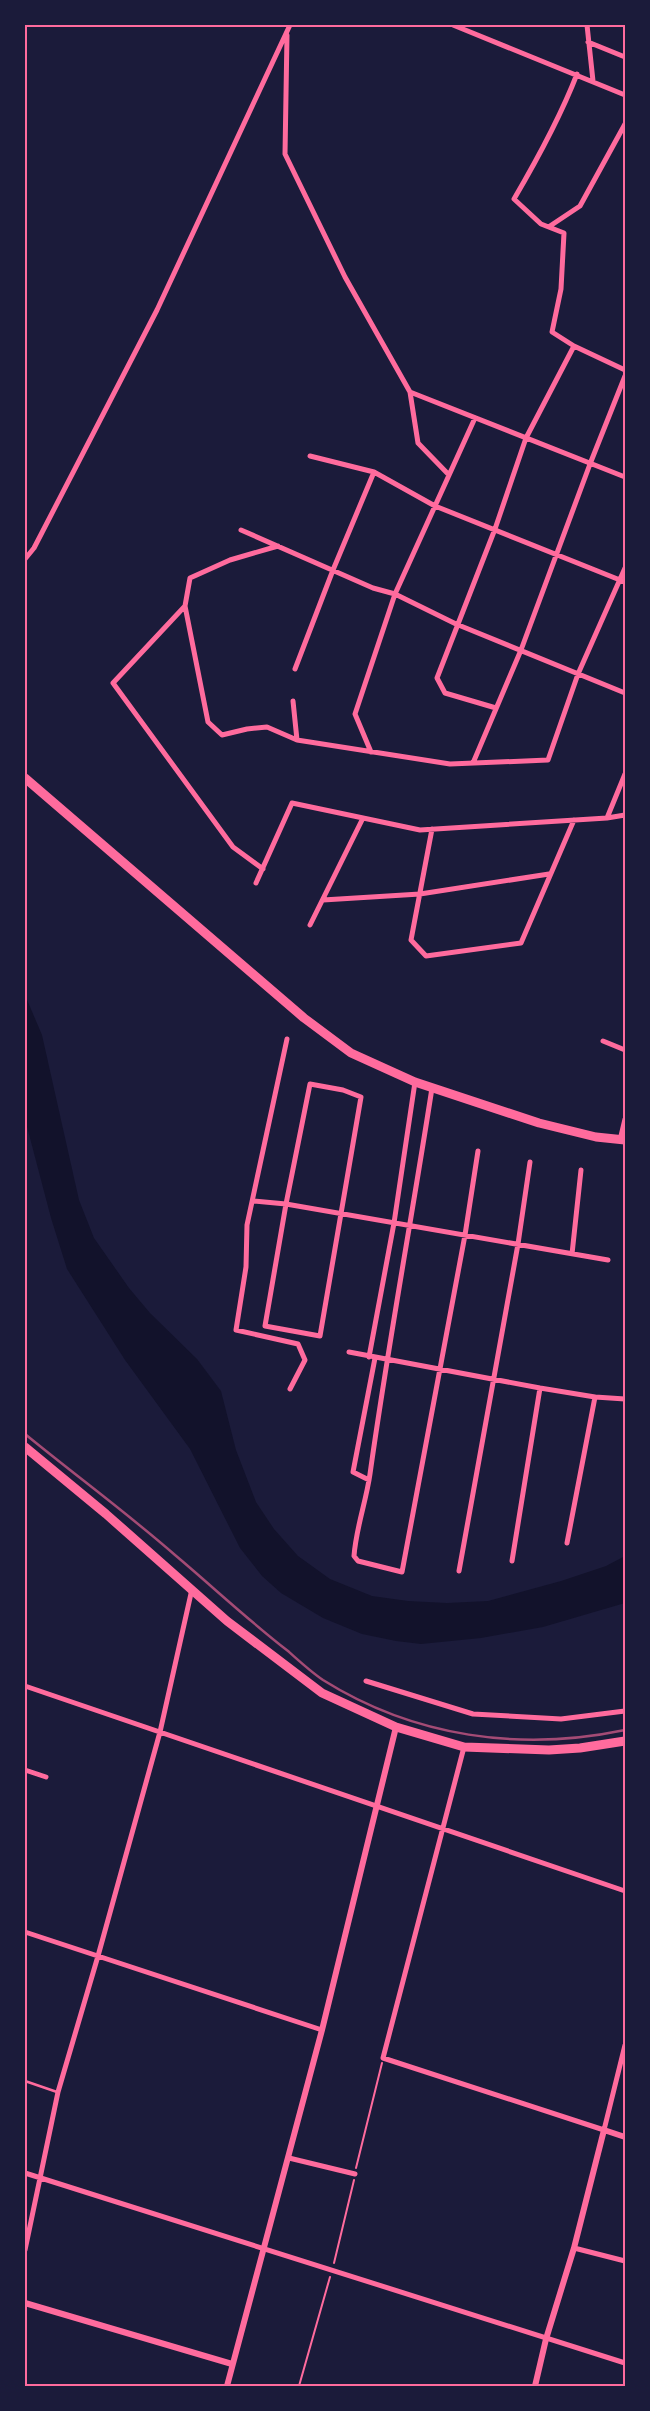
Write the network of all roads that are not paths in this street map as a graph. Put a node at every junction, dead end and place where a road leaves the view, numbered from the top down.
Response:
1 (290, 25) edge
2 (453, 25) edge
3 (587, 25) edge
4 (287, 32) junction
5 (588, 42) junction
6 (625, 57) edge
7 (577, 74) junction
8 (593, 81) junction
9 (625, 95) edge
10 (625, 124) edge
11 (550, 226) junction
12 (574, 346) junction
13 (625, 370) edge
14 (625, 376) edge
15 (410, 392) junction
16 (475, 418) junction
17 (526, 438) junction
18 (310, 456) dead end
19 (590, 464) junction
20 (374, 472) junction
21 (449, 475) junction
22 (625, 477) edge
23 (435, 506) junction
24 (495, 529) junction
25 (241, 530) dead end
26 (278, 546) junction
27 (556, 554) junction
28 (25, 559) edge
29 (625, 568) edge
30 (333, 570) junction
31 (622, 581) edge
32 (395, 594) junction
33 (185, 606) junction
34 (456, 624) junction
35 (521, 650) junction
36 (295, 669) dead end
37 (578, 674) junction
38 (625, 693) edge
39 (293, 701) dead end
40 (496, 708) junction
41 (296, 740) junction
42 (371, 752) junction
43 (473, 763) junction
44 (625, 774) edge
45 (25, 778) edge
46 (625, 815) edge
47 (363, 818) junction
48 (607, 818) junction
49 (574, 820) junction
50 (432, 829) junction
51 (263, 869) junction
52 (549, 874) junction
53 (256, 883) dead end
54 (420, 894) junction
55 (323, 900) junction
56 (310, 925) dead end
57 (287, 1039) dead end
58 (603, 1041) dead end
59 (625, 1050) edge
60 (415, 1082) junction
61 (432, 1088) junction
62 (625, 1119) edge
63 (622, 1140) edge
64 (478, 1151) dead end
65 (530, 1162) dead end
66 (581, 1170) dead end
67 (253, 1201) junction
68 (286, 1204) junction
69 (340, 1213) junction
70 (394, 1222) junction
71 (411, 1226) junction
72 (465, 1235) junction
73 (518, 1244) junction
74 (572, 1254) junction
75 (608, 1260) dead end
76 (349, 1352) dead end
77 (369, 1357) junction
78 (375, 1358) junction
79 (386, 1360) junction
80 (439, 1369) junction
81 (492, 1379) junction
82 (540, 1388) junction
83 (290, 1389) dead end
84 (595, 1397) junction
85 (625, 1399) edge
86 (25, 1447) edge
87 (369, 1480) junction
88 (568, 1543) dead end
89 (512, 1561) dead end
90 (460, 1571) dead end
91 (192, 1588) junction
92 (366, 1681) dead end
93 (25, 1686) edge
94 (625, 1711) edge
95 (396, 1727) junction
96 (160, 1732) junction
97 (625, 1740) edge
98 (464, 1747) junction
99 (25, 1770) edge
100 (46, 1777) dead end
101 (375, 1806) junction
102 (444, 1829) junction
103 (625, 1891) edge
104 (25, 1932) edge
105 (98, 1956) junction
106 (322, 2030) junction
107 (625, 2045) edge
108 (25, 2081) edge
109 (58, 2092) junction
110 (604, 2130) junction
111 (625, 2137) edge
112 (289, 2158) junction
113 (25, 2173) edge
114 (355, 2174) road end
115 (41, 2178) junction
116 (574, 2248) junction
117 (25, 2250) edge
118 (265, 2250) junction
119 (625, 2261) edge
120 (25, 2303) edge
121 (546, 2339) junction
122 (625, 2363) edge
123 (232, 2364) junction
124 (227, 2386) edge
125 (535, 2386) edge

1 - 4 street
2 - 7 street
3 - 5 street
4 - 15 street
4 - 28 street
5 - 6 street
5 - 8 street
7 - 8 street
7 - 11 street
8 - 9 street
10 - 11 street
11 - 12 street
12 - 13 street
12 - 17 street
14 - 19 street
15 - 16 street
15 - 21 street
16 - 17 street
16 - 21 street
17 - 19 street
17 - 24 street
18 - 20 street
19 - 22 street
19 - 27 street
20 - 23 street
20 - 30 street
21 - 23 street
23 - 24 street
23 - 32 street
24 - 27 street
24 - 34 street
25 - 26 street
26 - 30 street
26 - 33 street
27 - 31 street
27 - 35 street
29 - 31 street
30 - 32 street
30 - 36 street
31 - 37 street
32 - 34 street
32 - 42 street
33 - 41 street
33 - 51 street
34 - 35 street
34 - 40 street
35 - 37 street
35 - 40 street
37 - 38 street
37 - 43 street
39 - 41 street
40 - 43 street
41 - 42 street
42 - 43 street
44 - 48 street
45 - 60 main road
46 - 48 street
47 - 50 street
47 - 51 street
47 - 55 street
48 - 49 street
49 - 50 street
49 - 52 street
50 - 54 street
51 - 53 street
52 - 54 street
52 - 54 street
54 - 55 street
55 - 56 street
57 - 67 street
58 - 59 street
60 - 61 main road
60 - 70 street
61 - 63 main road
61 - 71 street
62 - 63 street
64 - 72 street
65 - 73 street
66 - 74 street
67 - 68 street
67 - 83 street
68 - 69 street
68 - 69 street
68 - 69 street
69 - 70 street
70 - 71 street
70 - 77 street
71 - 72 street
71 - 79 street
72 - 73 street
72 - 80 street
73 - 74 street
73 - 81 street
74 - 75 street
76 - 77 street
77 - 78 street
78 - 79 street
78 - 87 street
79 - 80 street
79 - 87 street
80 - 81 street
80 - 87 street
81 - 82 street
81 - 90 street
82 - 84 street
82 - 89 street
84 - 85 street
84 - 88 street
86 - 91 main road
91 - 95 main road
91 - 96 street
92 - 94 street
93 - 96 street
95 - 98 main road
95 - 101 street
96 - 101 street
96 - 105 street
97 - 98 main road
98 - 102 street
99 - 100 street
101 - 102 street
101 - 106 street
102 - 103 street
102 - 110 street
104 - 105 street
105 - 106 street
105 - 109 street
106 - 112 street
107 - 110 street
108 - 109 lane
109 - 115 street
110 - 111 street
110 - 116 street
112 - 114 street
112 - 118 street
113 - 115 street
115 - 117 street
115 - 118 street
116 - 119 street
116 - 121 street
118 - 121 street
118 - 123 street
120 - 123 street
121 - 122 street
121 - 125 street
123 - 124 street

